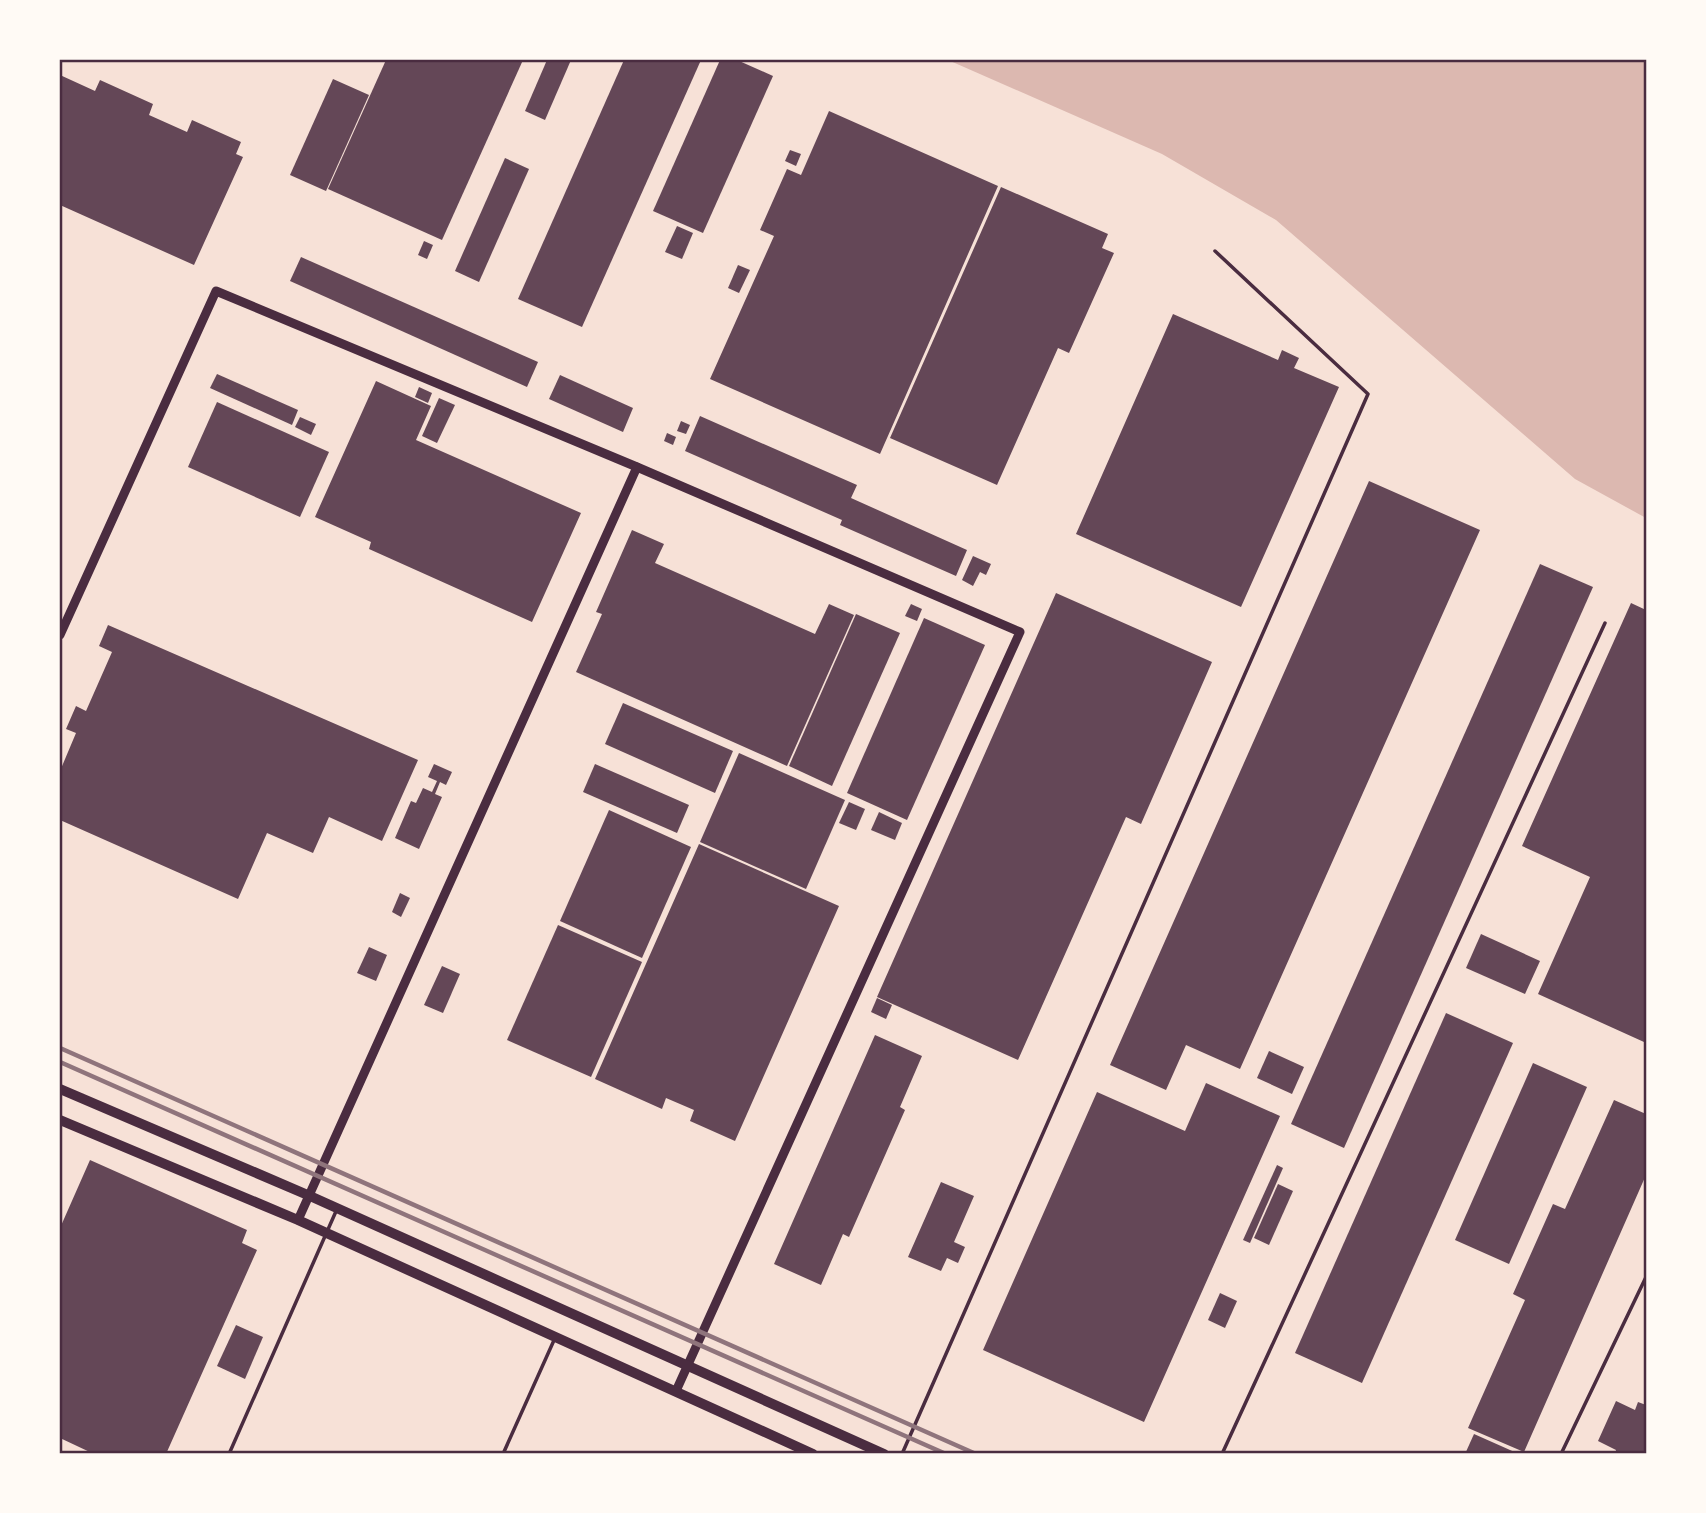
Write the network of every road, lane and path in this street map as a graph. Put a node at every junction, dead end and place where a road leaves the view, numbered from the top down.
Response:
1 (1215, 251) dead end
2 (637, 467) junction
3 (1605, 623) dead end
4 (60, 635) edge
5 (60, 1088) edge
6 (60, 1119) edge
7 (310, 1196) junction
8 (337, 1208) junction
9 (298, 1220) junction
10 (326, 1233) junction
11 (1647, 1277) edge
12 (555, 1338) junction
13 (689, 1365) junction
14 (676, 1391) junction
15 (229, 1454) edge
16 (503, 1454) edge
17 (813, 1454) edge
18 (884, 1454) edge
19 (902, 1454) edge
20 (1222, 1454) edge
21 (1561, 1454) edge

1 - 19 lane
2 - 4 street
2 - 7 street
2 - 13 street
3 - 20 lane
5 - 7 main road
6 - 9 main road
7 - 8 main road
7 - 9 street
8 - 10 lane
8 - 13 main road
9 - 10 main road
10 - 12 main road
10 - 15 lane
11 - 21 lane
12 - 14 main road
12 - 16 lane
13 - 14 street
13 - 18 main road
14 - 17 main road

